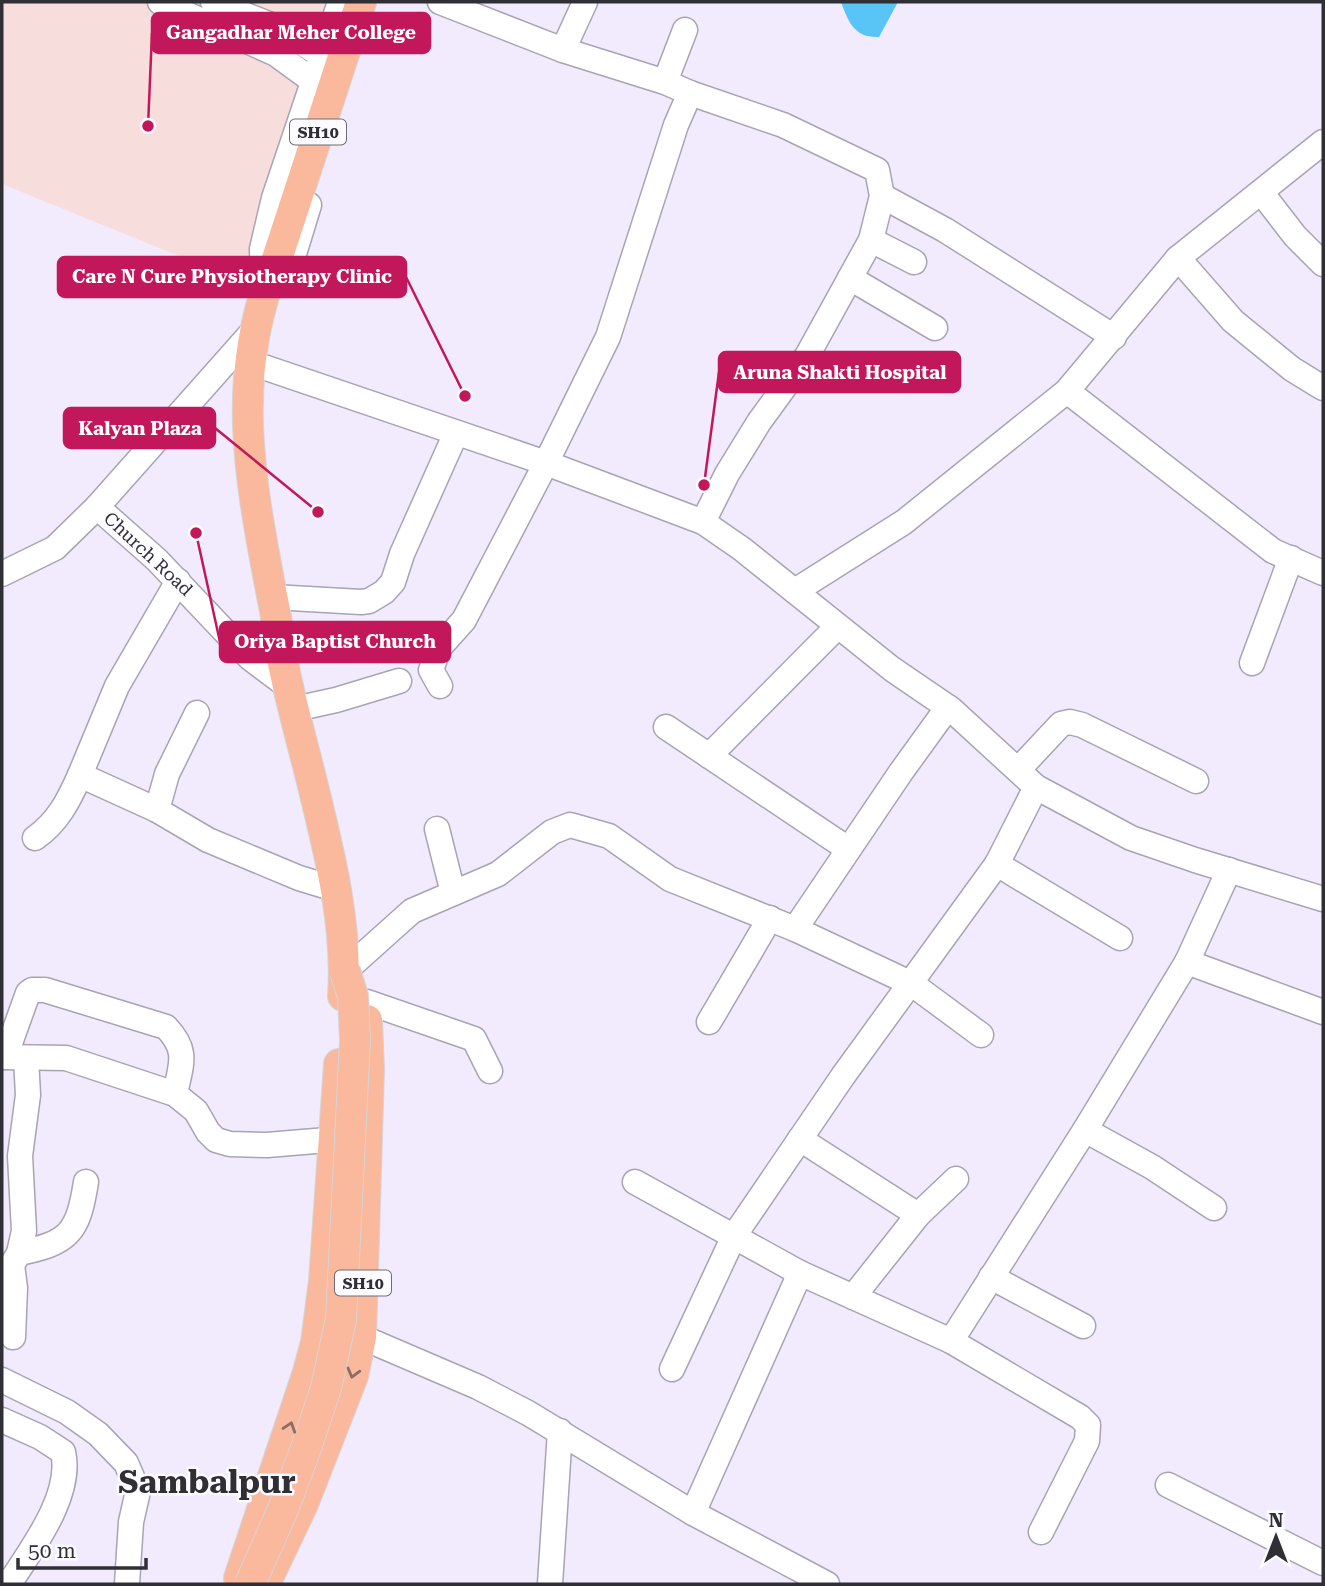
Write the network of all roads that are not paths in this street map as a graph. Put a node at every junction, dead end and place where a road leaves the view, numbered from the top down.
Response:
1 (160, 2) edge
2 (213, 2) edge
3 (340, 2) edge
4 (360, 2) edge
5 (376, 2) edge
6 (440, 2) edge
7 (584, 2) edge
8 (685, 30) dead end
9 (563, 50) junction
10 (322, 56) junction
11 (313, 81) junction
12 (665, 82) junction
13 (690, 93) junction
14 (1323, 142) edge
15 (1261, 192) junction
16 (882, 196) junction
17 (871, 240) junction
18 (1178, 258) junction
19 (914, 262) dead end
20 (1323, 264) edge
21 (275, 274) junction
22 (337, 278) dead end
23 (850, 278) junction
24 (935, 328) dead end
25 (256, 329) junction
26 (1114, 338) junction
27 (249, 362) junction
28 (1323, 388) edge
29 (1067, 391) junction
30 (456, 433) junction
31 (545, 463) junction
32 (97, 506) junction
33 (703, 522) junction
34 (1291, 558) junction
35 (1323, 573) edge
36 (2, 574) edge
37 (178, 582) junction
38 (795, 591) junction
39 (273, 597) junction
40 (836, 627) junction
41 (1252, 663) dead end
42 (400, 681) dead end
43 (440, 686) dead end
44 (292, 699) junction
45 (948, 707) junction
46 (197, 713) dead end
47 (666, 727) dead end
48 (709, 756) junction
49 (1018, 770) junction
50 (80, 775) junction
51 (1196, 781) dead end
52 (1036, 787) junction
53 (157, 810) junction
54 (437, 829) dead end
55 (35, 838) dead end
56 (848, 849) junction
57 (997, 864) junction
58 (1229, 870) junction
59 (335, 889) junction
60 (453, 893) junction
61 (1323, 899) edge
62 (770, 918) junction
63 (795, 929) junction
64 (1120, 938) dead end
65 (1187, 962) junction
66 (345, 971) junction
67 (912, 984) junction
68 (367, 1002) junction
69 (1323, 1012) edge
70 (709, 1022) dead end
71 (981, 1035) dead end
72 (11, 1057) edge
73 (491, 1071) dead end
74 (175, 1094) junction
75 (1085, 1130) junction
76 (367, 1137) junction
77 (333, 1139) junction
78 (800, 1139) junction
79 (956, 1179) dead end
80 (86, 1182) dead end
81 (635, 1182) dead end
82 (1214, 1208) dead end
83 (918, 1216) junction
84 (734, 1236) junction
85 (19, 1252) junction
86 (800, 1273) junction
87 (991, 1277) junction
88 (853, 1297) junction
89 (319, 1318) junction
90 (1083, 1326) dead end
91 (13, 1337) dead end
92 (361, 1337) junction
93 (951, 1341) junction
94 (672, 1369) dead end
95 (2, 1380) edge
96 (2, 1420) edge
97 (560, 1431) junction
98 (1168, 1485) dead end
99 (693, 1513) junction
100 (1041, 1532) dead end
101 (1323, 1563) edge
102 (2, 1582) edge
103 (127, 1584) edge
104 (236, 1584) edge
105 (250, 1584) edge
106 (265, 1584) edge
107 (550, 1584) edge
108 (827, 1584) edge

1 - 11 street
2 - 10 street
3 - 10 street
4 - 21 main road, SH10
5 - 21 street
6 - 9 street
7 - 9 street
8 - 12 street
9 - 12 street
10 - 11 street
11 - 21 street
12 - 13 street
13 - 16 street
13 - 31 street
14 - 15 street
15 - 18 street
15 - 20 street
16 - 17 street
16 - 26 street
17 - 19 street
17 - 23 street
18 - 26 street
18 - 28 street
21 - 22 street
21 - 25 main road, SH10
23 - 24 street
23 - 33 street
25 - 27 main road, SH10
25 - 32 street
26 - 29 street
27 - 30 street
27 - 39 main road, SH10
29 - 34 street
29 - 38 street
30 - 31 street
30 - 39 street
31 - 33 street
31 - 43 street
32 - 36 street
32 - 37 street, Church Road
33 - 38 street
34 - 35 street
34 - 41 street
37 - 44 street, Church Road
37 - 50 street
38 - 40 street
39 - 44 main road, SH10
40 - 45 street
40 - 48 street
42 - 44 street
44 - 59 main road, SH10
45 - 49 street
45 - 56 street
46 - 53 street
47 - 48 street
48 - 56 street
49 - 51 street
49 - 52 street
50 - 53 street
50 - 55 street
52 - 57 street
52 - 58 street
53 - 59 street
54 - 60 street
56 - 63 street
57 - 64 street
57 - 67 street
58 - 61 street
58 - 65 street
59 - 66 main road, SH10
60 - 62 street
60 - 66 street
62 - 63 street
62 - 70 street
63 - 67 street
65 - 69 street
65 - 75 street
66 - 68 main road, SH10
66 - 77 main road
66 - 105 main road, bridge
67 - 71 street
67 - 78 street
68 - 73 street
68 - 76 main road, SH10
72 - 74 street
72 - 74 street
72 - 85 street
74 - 77 street
75 - 82 street
75 - 87 street
76 - 77 street
76 - 92 main road, SH10
77 - 89 main road
78 - 83 street
78 - 84 street
79 - 83 street
80 - 85 street
81 - 84 street
83 - 88 street
84 - 86 street
84 - 94 street
85 - 91 street
86 - 88 street
86 - 99 street
87 - 90 street
87 - 93 street
88 - 93 street
89 - 92 street
104 -> 89 main road
92 - 97 street
92 -> 106 main road, SH10
93 - 100 street
95 - 103 street
96 - 102 street
97 - 99 street
97 - 107 street
98 - 101 street
99 - 108 street

